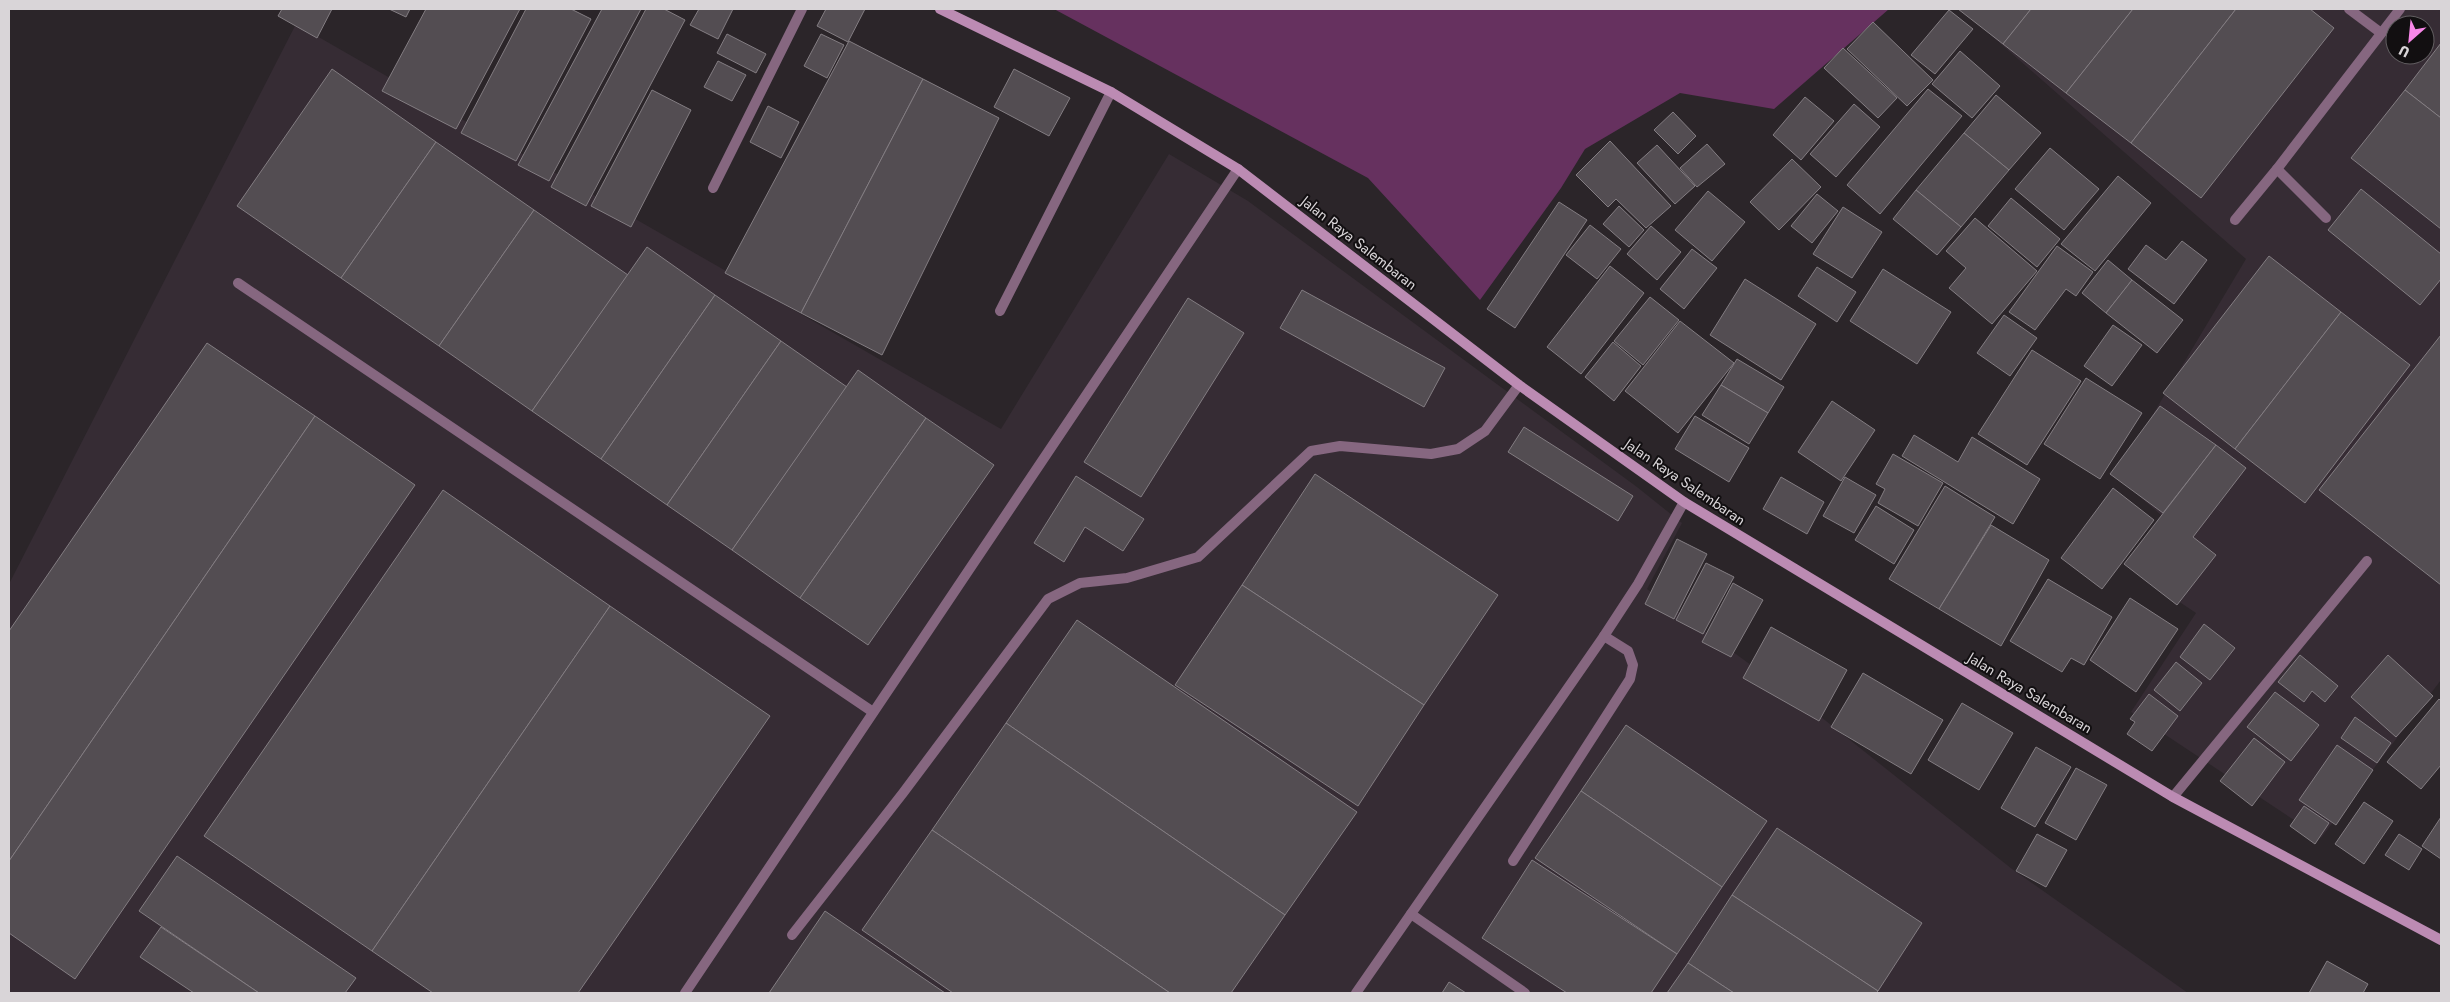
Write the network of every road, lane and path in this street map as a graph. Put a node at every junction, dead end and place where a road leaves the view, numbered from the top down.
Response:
1 (802, 9) edge
2 (940, 9) edge
3 (2349, 9) edge
4 (2400, 9) edge
5 (2381, 33) junction
6 (1111, 92) junction
7 (1238, 168) junction
8 (2277, 169) junction
9 (713, 188) dead end
10 (2326, 218) dead end
11 (2235, 220) dead end
12 (238, 284) dead end
13 (1000, 311) dead end
14 (1519, 385) junction
15 (1684, 502) junction
16 (2367, 561) dead end
17 (1604, 636) junction
18 (872, 712) junction
19 (2173, 797) junction
20 (1514, 861) dead end
21 (1411, 914) junction
22 (792, 935) dead end
23 (2441, 940) edge
24 (684, 993) edge
25 (1356, 993) edge
26 (1525, 993) edge

1 - 9 lane
2 - 6 main road, Jalan Raya Salembaran
3 - 5 lane
4 - 5 lane
5 - 8 lane
6 - 7 main road, Jalan Raya Salembaran
6 - 13 lane
7 - 14 main road, Jalan Raya Salembaran
7 - 18 lane
8 - 10 lane
8 - 11 lane
12 - 18 lane
14 - 15 main road, Jalan Raya Salembaran
14 - 22 lane
15 - 17 lane
15 - 19 main road, Jalan Raya Salembaran
16 - 19 lane
17 - 20 lane
17 - 21 lane
18 - 24 lane
19 - 23 main road, Jalan Raya Salembaran
21 - 25 lane
21 - 26 lane

